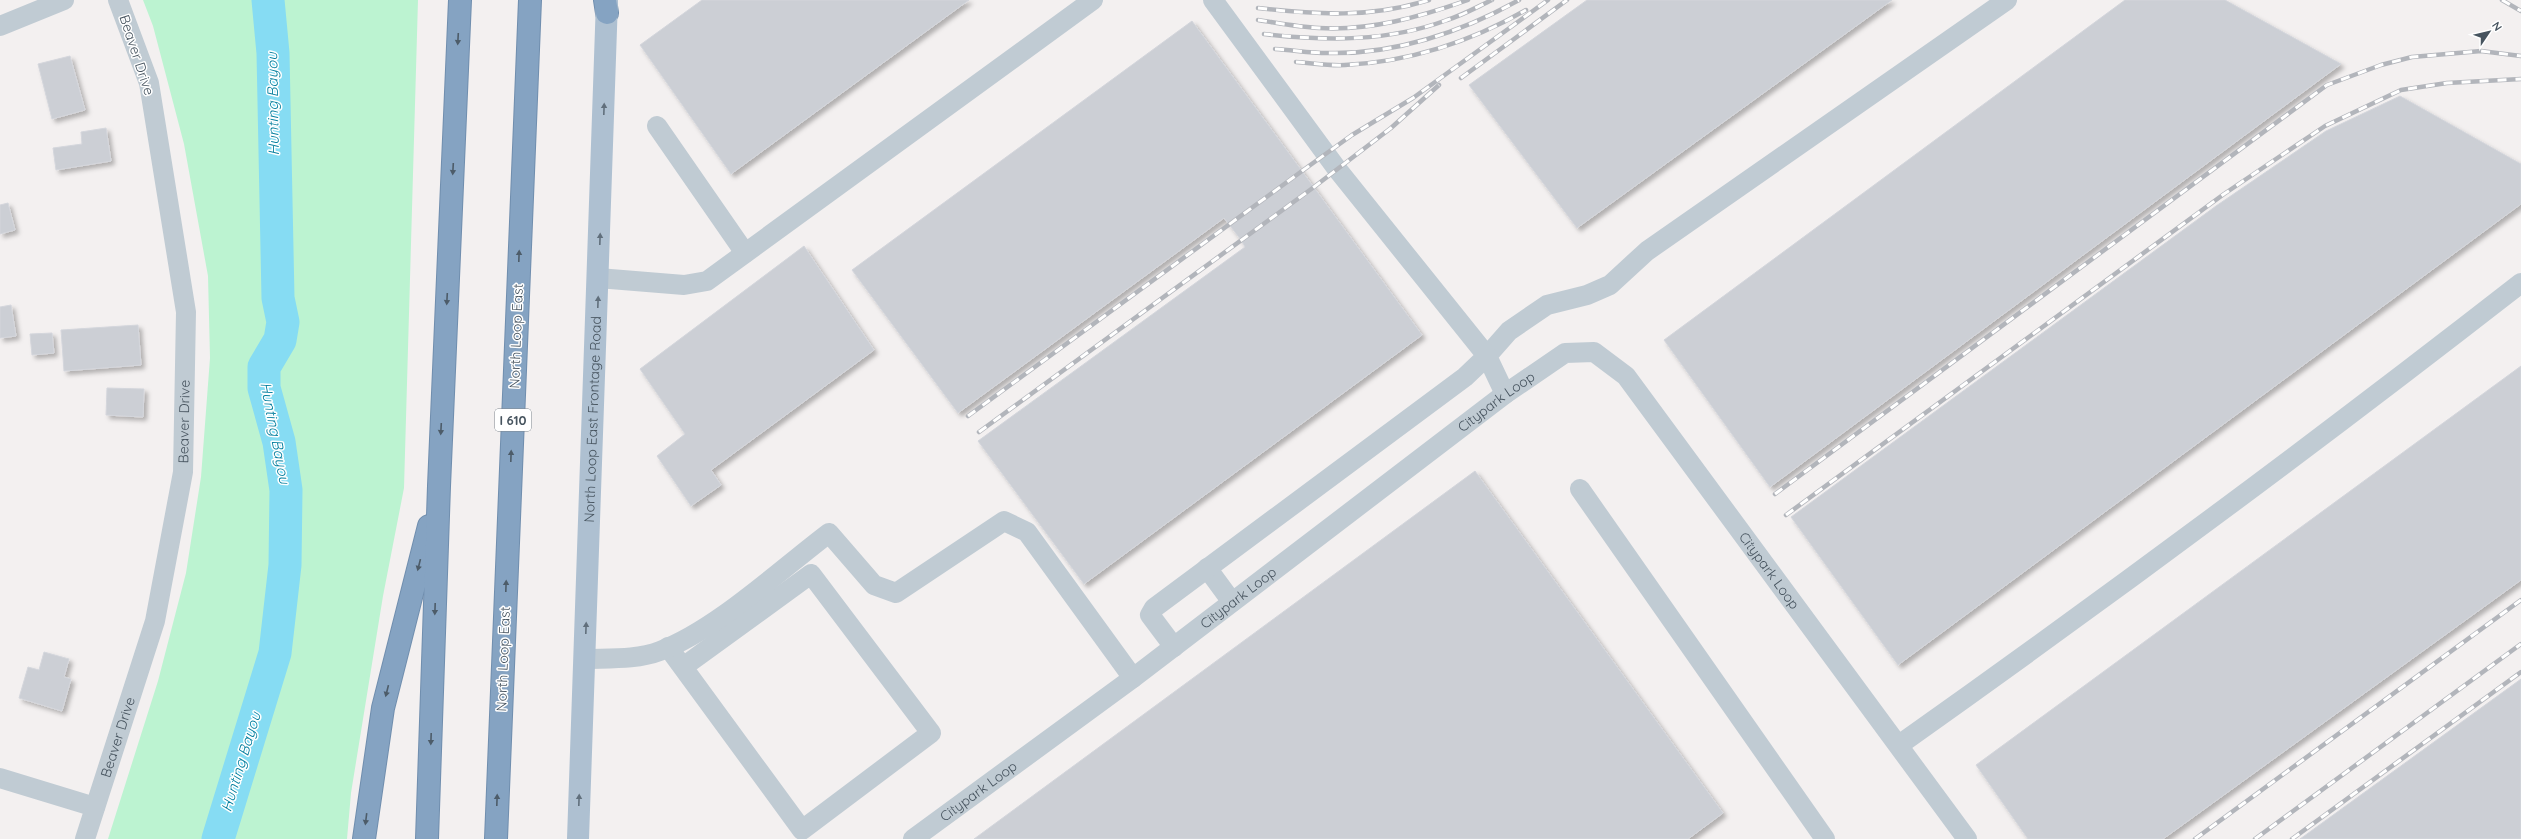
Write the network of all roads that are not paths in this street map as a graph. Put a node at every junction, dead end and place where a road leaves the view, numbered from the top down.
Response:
1 (64, 0) edge
2 (118, 0) edge
3 (460, 0) edge
4 (530, 0) edge
5 (1093, 0) edge
6 (1213, 0) edge
7 (2007, 0) edge
8 (606, 4) edge
9 (0, 26) edge
10 (657, 126) dead end
11 (745, 253) junction
12 (598, 278) junction
13 (2521, 283) edge
14 (1487, 356) junction
15 (1505, 394) junction
16 (439, 486) junction
17 (1580, 489) dead end
18 (1207, 568) junction
19 (1232, 602) junction
20 (668, 647) junction
21 (1174, 647) junction
22 (584, 659) junction
23 (683, 667) junction
24 (1133, 678) junction
25 (1899, 745) junction
26 (0, 778) edge
27 (95, 807) junction
28 (805, 835) edge
29 (1818, 836) edge
30 (85, 839) edge
31 (364, 839) edge
32 (428, 839) edge
33 (496, 839) edge
34 (578, 839) edge
35 (913, 839) edge
36 (1967, 839) edge

1 - 9 street
2 - 27 street, Beaver Drive
3 -> 16 highway
33 -> 4 highway, North Loop East / I 610
5 - 11 street
6 - 14 street
7 - 14 street
12 -> 8 main road, North Loop East Frontage Road
10 - 11 street
11 - 12 street
22 -> 12 main road, North Loop East Frontage Road
13 - 25 street
14 - 15 street
14 - 18 street
15 - 19 street, Citypark Loop
15 - 25 street, Citypark Loop
16 -> 31 highway
16 -> 32 highway
17 - 29 street
18 - 19 street
18 - 21 street
19 - 21 street, Citypark Loop
20 - 22 street
20 - 23 street
20 - 24 street
21 - 24 street, Citypark Loop
34 -> 22 main road, North Loop East Frontage Road
23 - 28 street
23 - 28 street
24 - 35 street, Citypark Loop
25 - 36 street, Citypark Loop
26 - 27 street
27 - 30 street, Beaver Drive

